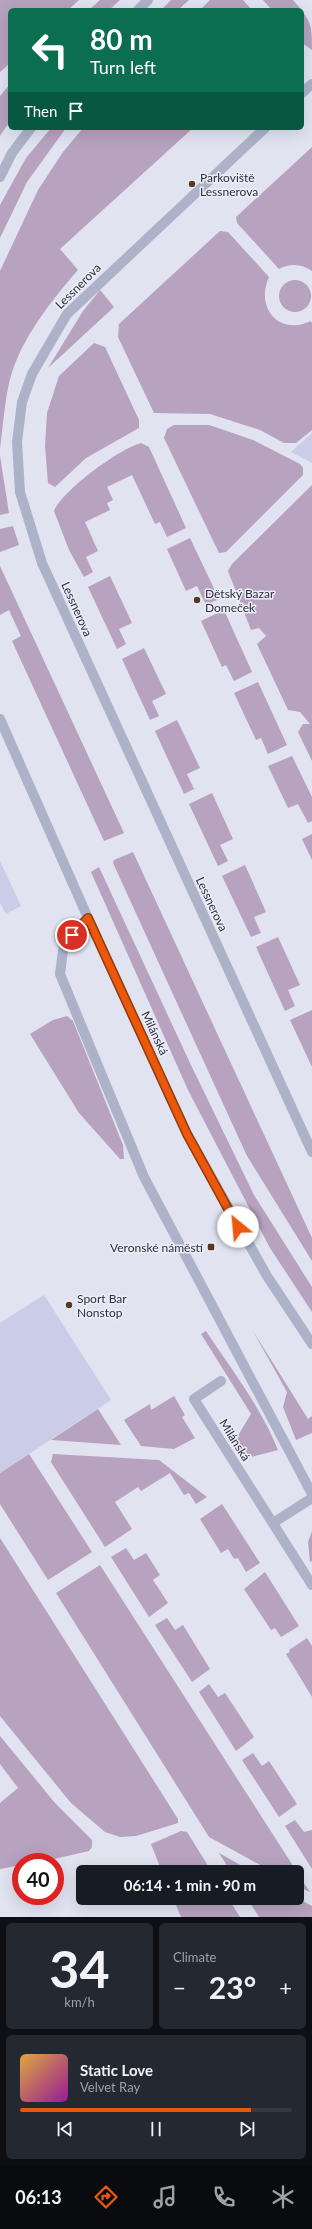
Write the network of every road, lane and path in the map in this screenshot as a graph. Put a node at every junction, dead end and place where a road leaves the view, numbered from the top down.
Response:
1 (148, 0) edge
2 (140, 8) edge
3 (312, 84) edge
4 (304, 91) edge
5 (29, 130) edge
6 (263, 130) edge
7 (0, 177) edge
8 (0, 719) edge
9 (88, 918) junction
10 (312, 1152) edge
11 (312, 1344) edge
12 (221, 1381) dead end
13 (312, 1494) edge
14 (312, 1498) edge
15 (273, 1523) junction
16 (312, 1585) edge

1 - 2 street
3 - 4 street
5 - 7 street
6 - 10 street, Lessnerova
8 - 9 street, Milánská
9 - 11 street, Milánská
9 - 13 street
12 - 15 street, Milánská
14 - 15 street
15 - 16 street, Milánská

